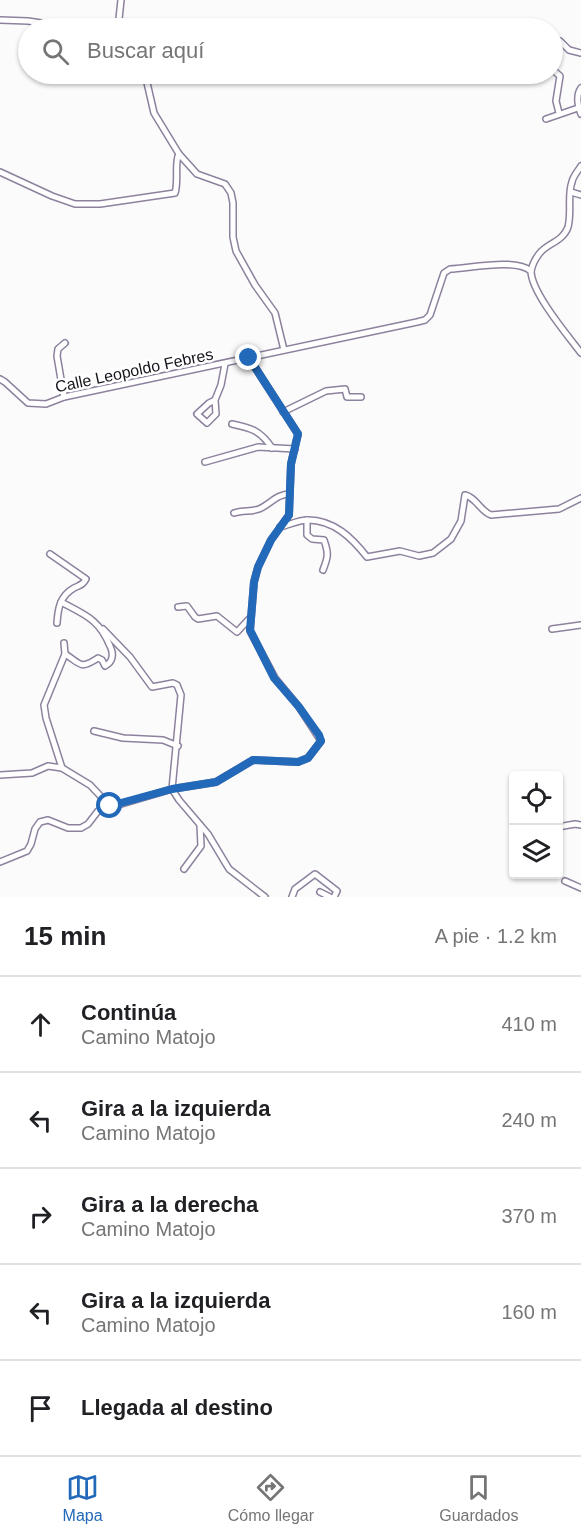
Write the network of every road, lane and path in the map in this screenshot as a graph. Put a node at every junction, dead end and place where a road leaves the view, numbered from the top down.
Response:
1 (121, 0) edge
2 (119, 18) edge
3 (0, 21) edge
4 (18, 21) edge
5 (563, 43) edge
6 (581, 53) edge
7 (147, 84) edge
8 (559, 84) edge
9 (581, 88) edge
10 (580, 111) edge
11 (559, 113) junction
12 (546, 119) dead end
13 (179, 154) junction
14 (581, 166) edge
15 (0, 172) edge
16 (571, 192) junction
17 (581, 195) edge
18 (531, 271) junction
19 (65, 343) dead end
20 (284, 350) junction
21 (581, 353) edge
22 (249, 358) junction
23 (225, 364) junction
24 (0, 380) edge
25 (64, 397) junction
26 (361, 397) dead end
27 (215, 399) dead end
28 (283, 412) junction
29 (232, 424) dead end
30 (272, 448) junction
31 (295, 449) junction
32 (205, 462) dead end
33 (290, 494) junction
34 (581, 498) edge
35 (234, 513) dead end
36 (307, 520) junction
37 (279, 527) junction
38 (50, 554) dead end
39 (323, 570) dead end
40 (61, 602) junction
41 (178, 607) dead end
42 (250, 618) junction
43 (57, 622) dead end
44 (581, 625) edge
45 (103, 629) junction
46 (552, 629) dead end
47 (64, 643) dead end
48 (64, 654) junction
49 (94, 731) dead end
50 (178, 746) junction
51 (62, 768) junction
52 (0, 775) edge
53 (172, 789) junction
54 (110, 806) junction
55 (200, 825) junction
56 (581, 825) edge
57 (563, 827) edge
58 (0, 862) edge
59 (184, 869) dead end
60 (565, 881) dead end
61 (581, 888) edge
62 (320, 892) dead end
63 (265, 897) edge
64 (291, 897) edge
65 (332, 897) edge

1 - 2 street
3 - 4 street
5 - 6 street
7 - 13 street
8 - 11 street
9 - 10 street
10 - 11 street
11 - 12 street
13 - 15 street
13 - 20 street
14 - 16 street
16 - 17 street
16 - 18 street
18 - 20 street, Calle Leopoldo Febres
18 - 21 street
19 - 25 street
20 - 22 street, Calle Leopoldo Febres
22 - 23 street, Calle Leopoldo Febres
22 - 28 street
23 - 25 street, Calle Leopoldo Febres
23 - 27 street
24 - 25 street, Calle Leopoldo Febres
26 - 28 street
28 - 31 street
29 - 30 street
30 - 31 street
30 - 32 street
31 - 33 street
33 - 35 street
33 - 37 street
34 - 36 street
36 - 37 street
36 - 39 street
37 - 42 street
38 - 40 street
40 - 43 street
40 - 45 street
41 - 42 street
42 - 53 street
44 - 46 street
45 - 48 street
45 - 50 street
47 - 48 street
48 - 51 street
49 - 50 street
50 - 53 street
51 - 52 street
51 - 54 street
53 - 54 street
53 - 55 street
54 - 58 street
55 - 59 street
55 - 63 street
56 - 57 street
60 - 61 street
62 - 65 street
64 - 65 street

